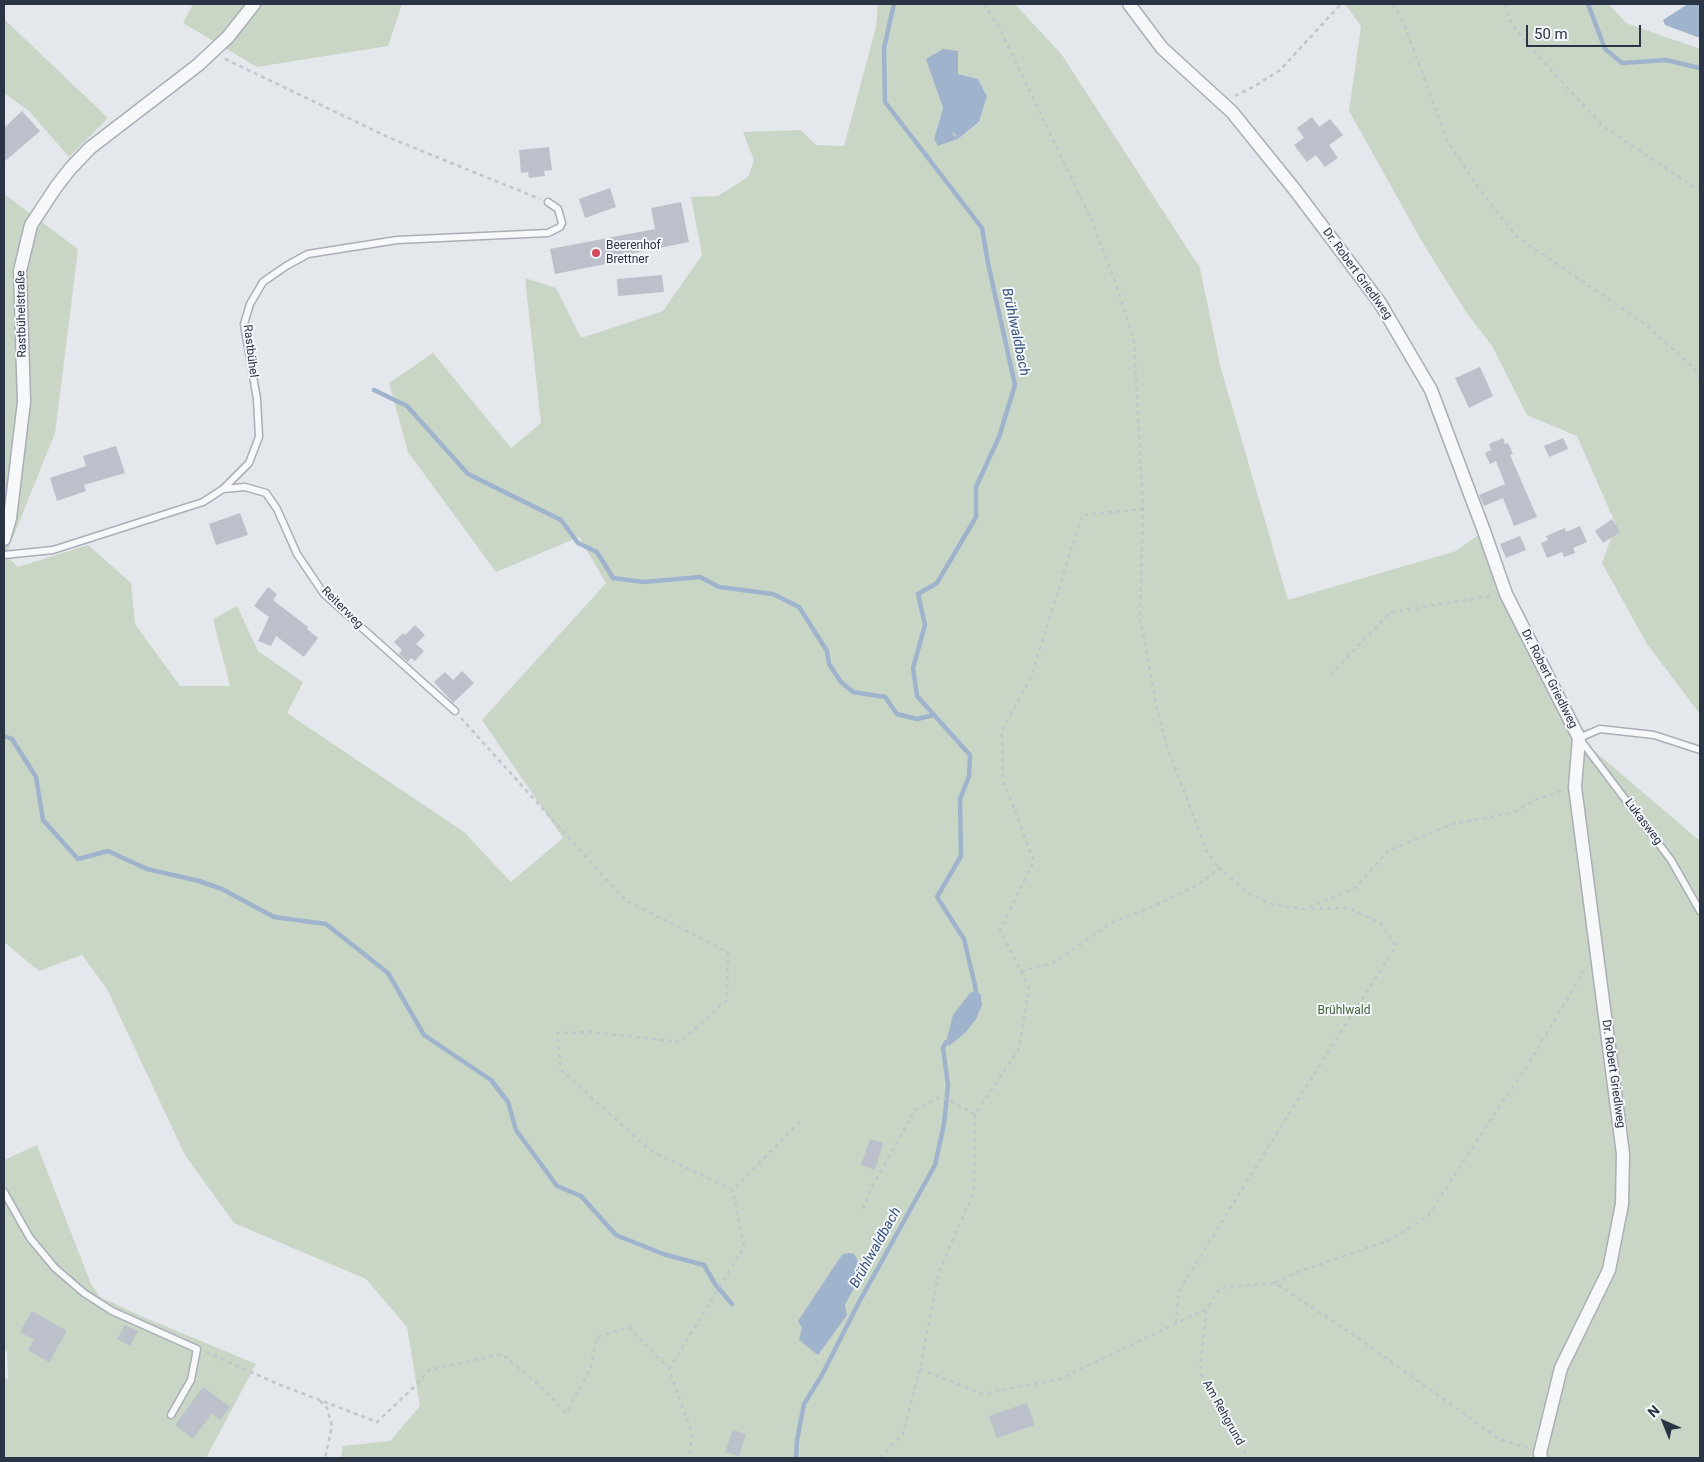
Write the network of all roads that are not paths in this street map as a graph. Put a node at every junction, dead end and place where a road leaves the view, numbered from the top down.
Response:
1 (254, 4) edge
2 (1129, 4) edge
3 (548, 202) road end
4 (223, 489) junction
5 (4, 539) edge
6 (4, 555) edge
7 (454, 711) road end
8 (1579, 738) junction
9 (1700, 750) edge
10 (1700, 912) edge
11 (4, 1192) edge
12 (171, 1415) dead end
13 (1541, 1456) edge

1 - 5 street, Rastbühelstraße
2 - 8 street, Dr. Robert Griedlweg
3 - 4 lane, Rastbühel
4 - 6 lane, Rastbühel
4 - 7 lane, Reiterweg
8 - 9 lane
8 - 10 lane, Lukasweg
8 - 13 street, Dr. Robert Griedlweg
11 - 12 lane

